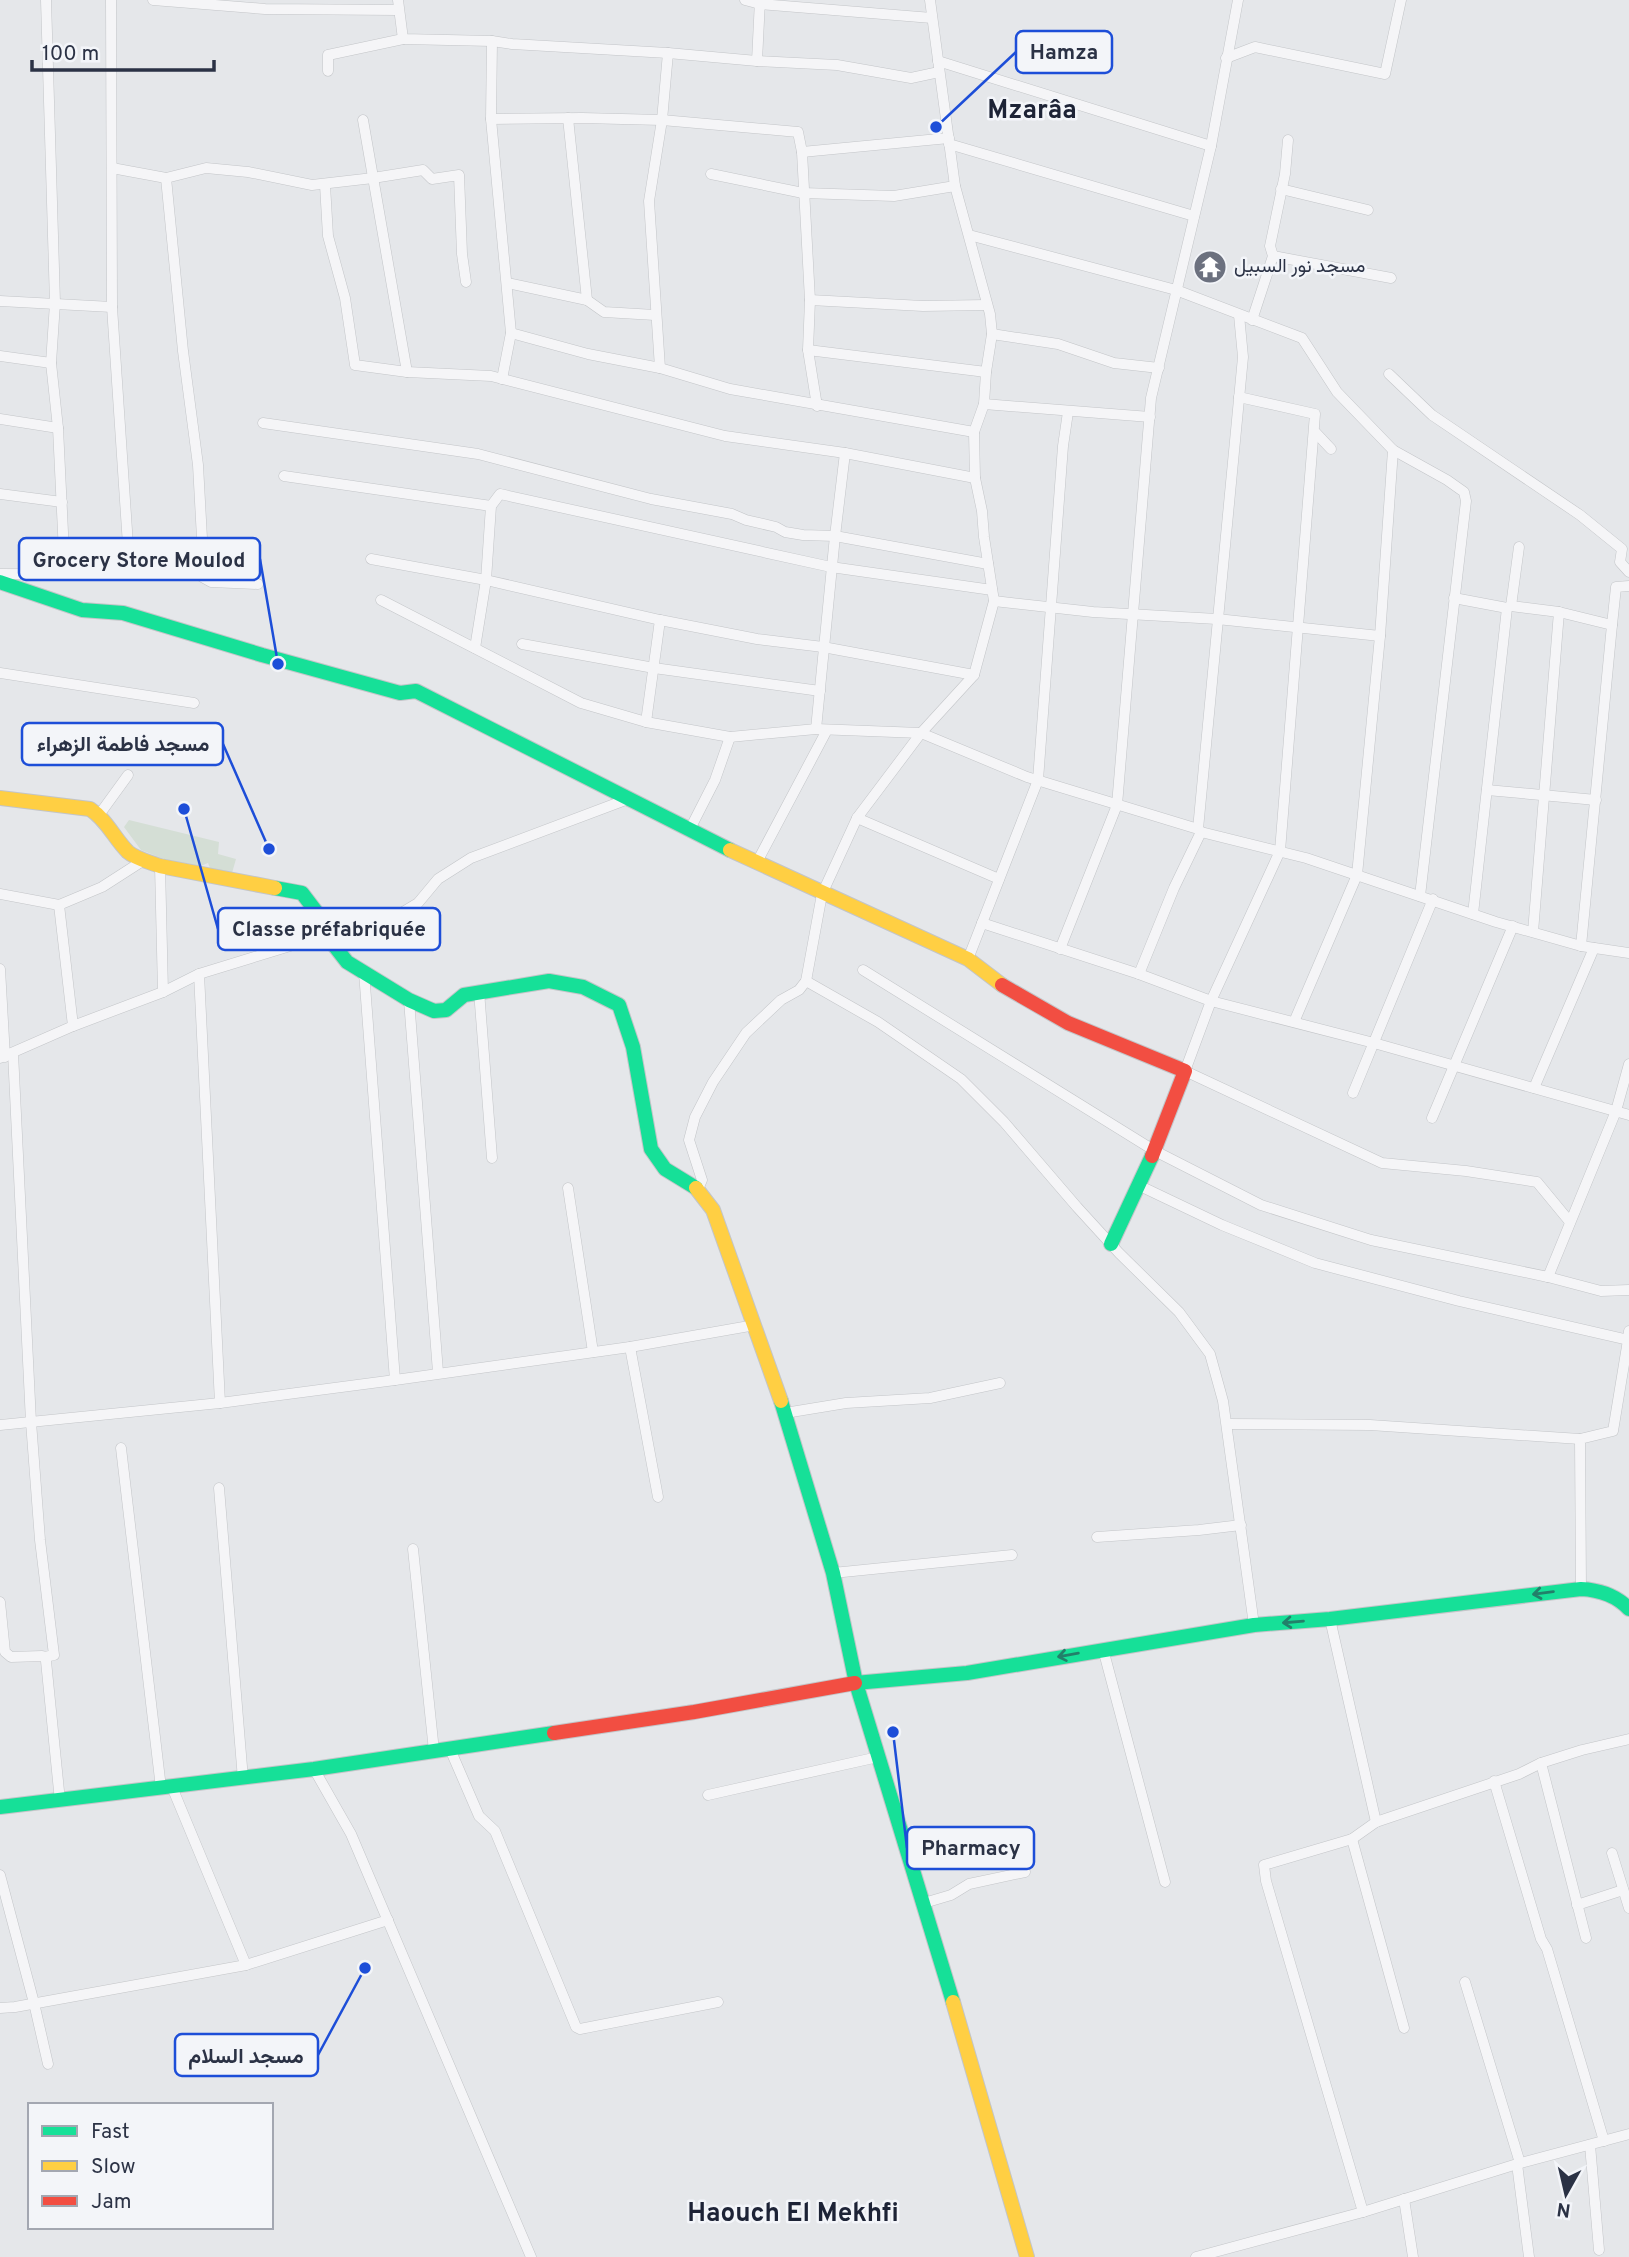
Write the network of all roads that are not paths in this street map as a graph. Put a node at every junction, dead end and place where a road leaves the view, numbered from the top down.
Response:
1 (46, 0) edge
2 (111, 0) edge
3 (153, 0) edge
4 (746, 0) edge
5 (930, 0) edge
6 (1238, 0) edge
7 (1401, 0) edge
8 (760, 2) edge
9 (398, 5) edge
10 (932, 18) junction
11 (403, 39) junction
12 (492, 41) junction
13 (668, 52) junction
14 (1226, 58) junction
15 (757, 61) junction
16 (938, 61) junction
17 (328, 71) dead end
18 (939, 72) junction
19 (568, 118) junction
20 (491, 119) junction
21 (363, 120) dead end
22 (662, 120) junction
23 (798, 132) junction
24 (1288, 140) dead end
25 (949, 141) junction
26 (1211, 146) junction
27 (815, 150) junction
28 (802, 152) junction
29 (113, 168) junction
30 (711, 174) dead end
31 (166, 178) junction
32 (373, 178) junction
33 (325, 185) junction
34 (955, 186) junction
35 (1282, 188) junction
36 (803, 193) junction
37 (1368, 210) dead end
38 (1194, 216) junction
39 (969, 235) junction
40 (1273, 256) junction
41 (1391, 278) dead end
42 (466, 282) dead end
43 (507, 284) junction
44 (1176, 290) junction
45 (587, 300) junction
46 (810, 300) junction
47 (0, 301) edge
48 (55, 303) junction
49 (986, 305) junction
50 (113, 307) junction
51 (655, 315) junction
52 (1239, 315) junction
53 (1252, 320) junction
54 (510, 333) junction
55 (992, 334) junction
56 (808, 350) junction
57 (0, 356) edge
58 (51, 363) junction
59 (660, 368) junction
60 (1159, 368) junction
61 (407, 372) junction
62 (986, 372) junction
63 (1389, 374) dead end
64 (502, 379) junction
65 (1239, 397) junction
66 (984, 404) junction
67 (817, 405) junction
68 (1068, 412) junction
69 (1150, 417) junction
70 (0, 419) edge
71 (263, 423) dead end
72 (58, 428) junction
73 (974, 432) junction
74 (1315, 432) junction
75 (1331, 449) dead end
76 (1393, 450) junction
77 (845, 453) junction
78 (284, 476) dead end
79 (975, 478) junction
80 (0, 494) edge
81 (62, 502) junction
82 (491, 506) junction
83 (835, 536) junction
84 (1519, 547) dead end
85 (371, 559) dead end
86 (988, 564) junction
87 (831, 567) junction
88 (1629, 572) edge
89 (65, 573) junction
90 (0, 574) edge
91 (130, 575) junction
92 (202, 577) junction
93 (486, 580) junction
94 (0, 582) edge
95 (258, 584) dead end
96 (1629, 586) edge
97 (993, 596) junction
98 (1454, 598) junction
99 (381, 600) dead end
100 (1509, 607) junction
101 (1051, 609) junction
102 (1559, 612) junction
103 (1134, 613) junction
104 (1217, 619) junction
105 (660, 620) junction
106 (1612, 625) junction
107 (1299, 628) junction
108 (1380, 636) junction
109 (522, 644) dead end
110 (823, 647) junction
111 (475, 648) junction
112 (654, 668) junction
113 (0, 673) edge
114 (974, 675) junction
115 (820, 691) junction
116 (194, 703) dead end
117 (646, 722) junction
118 (822, 729) junction
119 (921, 733) junction
120 (730, 737) junction
121 (128, 775) dead end
122 (1038, 780) junction
123 (1487, 790) junction
124 (1545, 795) junction
125 (0, 798) edge
126 (628, 799) junction
127 (1595, 800) junction
128 (1118, 805) junction
129 (99, 815) junction
130 (857, 818) junction
131 (689, 831) junction
132 (1199, 831) junction
133 (1280, 851) junction
134 (144, 860) junction
135 (757, 863) junction
136 (160, 866) junction
137 (1357, 875) junction
138 (999, 879) junction
139 (0, 894) edge
140 (821, 894) junction
141 (1420, 896) junction
142 (1433, 899) junction
143 (59, 905) junction
144 (1473, 914) junction
145 (982, 923) junction
146 (1513, 926) junction
147 (1533, 932) junction
148 (330, 939) junction
149 (1581, 946) junction
150 (1594, 948) junction
151 (1060, 949) junction
152 (1629, 953) edge
153 (968, 959) junction
154 (0, 969) edge
155 (863, 970) dead end
156 (365, 972) junction
157 (199, 974) junction
158 (1139, 974) junction
159 (806, 981) junction
160 (479, 991) junction
161 (163, 992) junction
162 (409, 1000) junction
163 (1211, 1002) junction
164 (1294, 1023) junction
165 (74, 1026) junction
166 (1374, 1043) junction
167 (6, 1056) edge
168 (1629, 1065) edge
169 (1454, 1066) junction
170 (1185, 1071) junction
171 (1534, 1088) junction
172 (1353, 1093) dead end
173 (1616, 1111) junction
174 (1629, 1115) edge
175 (1432, 1118) dead end
176 (1155, 1151) junction
177 (492, 1158) dead end
178 (1138, 1185) junction
179 (568, 1188) dead end
180 (698, 1189) junction
181 (1570, 1222) junction
182 (1111, 1244) junction
183 (1548, 1277) junction
184 (1629, 1290) edge
185 (755, 1325) junction
186 (1628, 1335) edge
187 (630, 1347) junction
188 (593, 1352) junction
189 (438, 1372) junction
190 (395, 1380) junction
191 (1000, 1383) dead end
192 (220, 1403) junction
193 (785, 1413) junction
194 (1616, 1413) junction
195 (1629, 1413) edge
196 (31, 1422) junction
197 (1227, 1424) junction
198 (0, 1425) edge
199 (1580, 1439) junction
200 (121, 1448) dead end
201 (219, 1488) dead end
202 (658, 1497) dead end
203 (1241, 1525) junction
204 (1097, 1537) dead end
205 (413, 1549) dead end
206 (1012, 1555) dead end
207 (833, 1573) junction
208 (1581, 1589) junction
209 (0, 1602) edge
210 (1629, 1609) edge
211 (1330, 1619) junction
212 (1255, 1625) junction
213 (1103, 1649) junction
214 (45, 1657) junction
215 (856, 1683) junction
216 (1629, 1739) edge
217 (450, 1749) junction
218 (434, 1751) junction
219 (878, 1757) junction
220 (1541, 1763) junction
221 (314, 1769) junction
222 (243, 1779) junction
223 (1494, 1781) junction
224 (167, 1787) junction
225 (708, 1795) dead end
226 (60, 1801) junction
227 (0, 1807) edge
228 (1376, 1822) junction
229 (1352, 1839) junction
230 (1612, 1853) dead end
231 (1025, 1872) dead end
232 (0, 1875) edge
233 (1165, 1882) dead end
234 (1623, 1890) junction
235 (923, 1903) junction
236 (1577, 1905) junction
237 (1629, 1908) edge
238 (388, 1920) junction
239 (1586, 1938) dead end
240 (246, 1965) junction
241 (1465, 1982) dead end
242 (718, 2002) dead end
243 (34, 2003) junction
244 (0, 2008) edge
245 (1404, 2028) dead end
246 (48, 2064) dead end
247 (1629, 2134) edge
248 (1604, 2141) junction
249 (1590, 2145) junction
250 (1518, 2164) junction
251 (1404, 2199) junction
252 (1363, 2212) junction
253 (1599, 2250) dead end
254 (531, 2257) edge
255 (1027, 2257) edge
256 (1196, 2257) edge
257 (1413, 2257) edge
258 (1529, 2257) edge

1 - 48 street
2 - 29 street
3 - 9 street
4 - 8 street
5 - 10 street
6 - 14 street
7 - 14 street
8 - 10 street
8 - 15 street
9 - 11 street
10 - 16 street
11 - 12 street
11 - 17 street
12 - 13 street
12 - 20 street
13 - 15 street
13 - 22 street
14 - 26 street
15 - 18 street
16 - 18 street
16 - 26 street
18 - 25 street
19 - 20 street
19 - 22 street
19 - 45 street
20 - 43 street
21 - 32 street
22 - 23 street
22 - 51 street
23 - 27 street
23 - 28 street
24 - 35 street
25 - 27 street
25 - 34 street
25 - 38 street
26 - 38 street
27 - 28 street
28 - 36 street
29 - 31 street
29 - 50 street
30 - 36 street
31 - 33 street
31 - 92 street
32 - 33 street
32 - 42 street
32 - 61 street
33 - 61 street
34 - 36 street
34 - 39 street
35 - 37 street
35 - 40 street
36 - 46 street
38 - 44 street
39 - 44 street
39 - 49 street
40 - 41 street
40 - 53 street
43 - 45 street
43 - 54 street
44 - 52 street
44 - 60 street
45 - 51 street
46 - 49 street
46 - 56 street
47 - 48 street
48 - 50 street
48 - 58 street
49 - 55 street
50 - 91 street
51 - 59 street
52 - 53 street
52 - 65 street
53 - 76 street
54 - 59 street
54 - 64 street
55 - 60 street
55 - 62 street
56 - 62 street
56 - 67 street
57 - 58 street
58 - 72 street
59 - 67 street
60 - 69 street
61 - 64 street
62 - 66 street
63 - 88 street
64 - 77 street
65 - 74 street
65 - 104 street
66 - 68 street
66 - 73 street
67 - 73 street
68 - 69 street
68 - 101 street
69 - 103 street
70 - 72 street
71 - 83 street
72 - 81 street
73 - 79 street
74 - 75 street
74 - 107 street
76 - 98 street
76 - 108 street
77 - 79 street
77 - 83 street
78 - 82 street
79 - 86 street
80 - 81 street
81 - 89 street
82 - 87 street
82 - 93 street
83 - 86 street
83 - 87 street
84 - 100 street
85 - 93 street
86 - 97 street
87 - 97 street
87 - 110 street
89 - 90 street
89 - 91 street
91 - 92 street
92 - 95 street
93 - 105 street
93 - 111 street
94 - 126 street
96 - 106 street
97 - 101 street
97 - 114 street
98 - 100 street
98 - 141 street
99 - 111 street
100 - 102 street
100 - 123 street
101 - 103 street
101 - 122 street
102 - 106 street
102 - 124 street
103 - 104 street
103 - 128 street
104 - 107 street
104 - 132 street
105 - 110 street
105 - 112 street
106 - 127 street
107 - 108 street
107 - 133 street
108 - 137 street
109 - 112 street
110 - 114 street
110 - 115 street
111 - 117 street
112 - 115 street
112 - 117 street
113 - 116 street
114 - 119 street
115 - 118 street
117 - 120 street
118 - 119 street
118 - 120 street
118 - 135 street
119 - 122 street
119 - 130 street
120 - 131 street
121 - 129 street
122 - 128 street
122 - 138 street
123 - 124 street
123 - 144 street
124 - 127 street
124 - 147 street
125 - 129 street
126 - 131 street
126 - 148 street
127 - 149 street
128 - 132 street
128 - 151 street
129 - 134 street
130 - 138 street
130 - 140 street
131 - 135 street
132 - 133 street
132 - 158 street
133 - 137 street
133 - 163 street
134 - 136 street
134 - 143 street
135 - 140 street
136 - 148 street
136 - 161 street
137 - 141 street
137 - 164 street
138 - 145 street
139 - 143 street
140 - 153 street
140 - 159 street
141 - 142 street
142 - 144 street
142 - 166 street
143 - 165 street
144 - 146 street
145 - 151 street
145 - 153 street
146 - 147 street
146 - 169 street
147 - 149 street
148 - 156 street
148 - 157 street
149 - 150 street
150 - 152 street
150 - 171 street
151 - 158 street
153 - 170 street
154 - 167 street
155 - 176 street
156 - 162 street
156 - 190 street
157 - 161 street
157 - 192 street
158 - 163 street
159 - 180 street
159 - 182 street
160 - 162 street
160 - 177 street
160 - 180 street
161 - 165 street
162 - 189 street
163 - 164 street
163 - 170 street
164 - 166 street
165 - 167 street
166 - 169 street
166 - 172 street
167 - 196 street
168 - 173 street
169 - 171 street
169 - 175 street
170 - 176 street
170 - 181 street
171 - 173 street
173 - 174 street
173 - 181 street
176 - 178 street
176 - 183 street
178 - 182 street
178 - 186 street
179 - 188 street
180 - 185 street
181 - 183 street
182 - 197 street
183 - 184 street
185 - 187 street
185 - 193 street
186 - 194 street
187 - 188 street
187 - 202 street
188 - 189 street
189 - 190 street
190 - 192 street
191 - 193 street
192 - 196 street
193 - 207 street
194 - 195 street
194 - 199 street
196 - 198 street
196 - 214 street
197 - 199 street
197 - 203 street
199 - 208 street
200 - 224 street
201 - 222 street
203 - 204 street
203 - 212 street
205 - 218 street
206 - 207 street
207 - 215 street
208 - 210 street
208 -> 211 street
209 - 214 street
211 -> 212 street
211 - 228 street
212 - 213 street
213 -> 215 street
213 - 233 street
214 - 226 street
215 - 217 street
215 - 219 street
216 - 220 street
217 - 218 street
217 - 242 street
218 - 221 street
219 - 225 street
219 - 235 street
220 - 223 street
220 - 236 street
221 - 222 street
221 - 238 street
222 - 224 street
223 - 228 street
223 - 248 street
224 - 226 street
224 - 240 street
226 - 227 street
228 - 229 street
229 - 245 street
229 - 252 street
230 - 234 street
231 - 235 street
232 - 243 street
234 - 236 street
234 - 237 street
235 - 255 street
236 - 239 street
238 - 240 street
238 - 254 street
240 - 243 street
241 - 250 street
243 - 244 street
243 - 246 street
247 - 248 street
248 - 249 street
249 - 250 street
249 - 253 street
250 - 251 street
250 - 258 street
251 - 252 street
251 - 257 street
252 - 256 street

